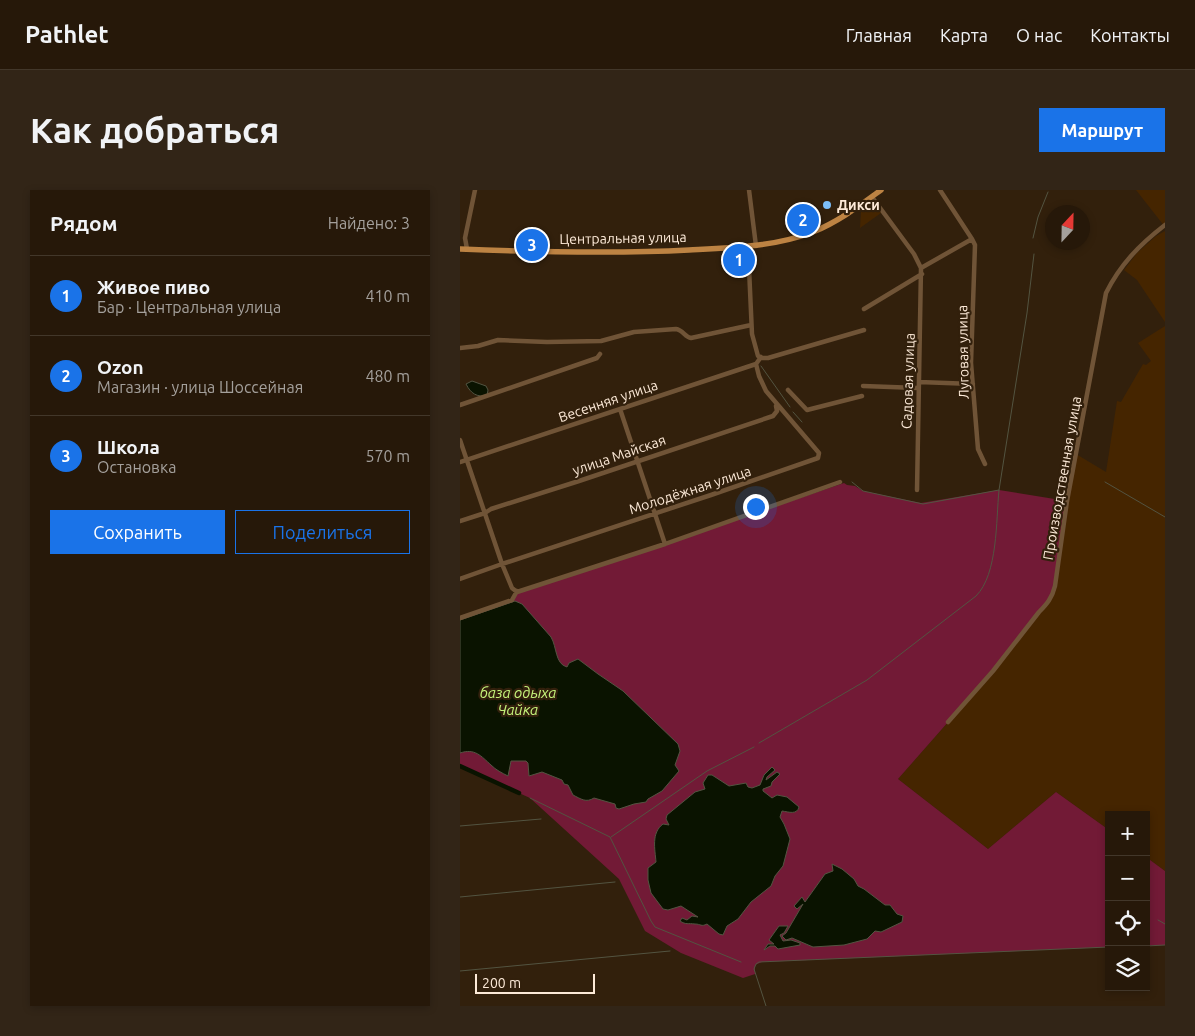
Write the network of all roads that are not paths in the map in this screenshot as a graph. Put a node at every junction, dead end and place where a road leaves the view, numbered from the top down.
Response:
1 (474, 190) edge
2 (749, 190) edge
3 (881, 190) edge
4 (940, 190) edge
5 (872, 197) junction
6 (1165, 225) edge
7 (972, 239) junction
8 (748, 246) junction
9 (756, 246) junction
10 (463, 249) edge
11 (921, 271) junction
12 (864, 309) dead end
13 (751, 325) junction
14 (864, 330) dead end
15 (460, 348) edge
16 (600, 354) dead end
17 (761, 357) junction
18 (756, 364) junction
19 (919, 382) junction
20 (973, 384) junction
21 (863, 386) dead end
22 (918, 388) junction
23 (788, 390) dead end
24 (862, 396) dead end
25 (776, 404) junction
26 (460, 405) edge
27 (620, 409) junction
28 (460, 440) edge
29 (467, 460) junction
30 (637, 461) junction
31 (460, 462) edge
32 (985, 464) dead end
33 (840, 482) dead end
34 (917, 490) dead end
35 (485, 513) junction
36 (654, 513) junction
37 (460, 521) edge
38 (665, 544) junction
39 (502, 564) junction
40 (460, 580) edge
41 (517, 591) junction
42 (460, 618) edge
43 (948, 722) dead end

1 - 10 street
2 - 9 street
3 - 5 main road, Центральная улица
4 - 7 street
5 - 9 main road, Центральная улица
5 - 11 street
6 - 43 street, Производственная улица
7 - 11 street
7 - 20 street, Луговая улица
8 - 9 main road, Центральная улица
8 - 10 main road, Центральная улица
8 - 13 street
11 - 12 street
11 - 19 street, Садовая улица
13 - 15 street
13 - 17 street
14 - 17 street
16 - 26 street
17 - 18 street
18 - 25 street, Молодёжная улица
18 - 27 street, Весенняя улица
19 - 20 street
19 - 22 street, Садовая улица
20 - 32 street, Луговая улица
21 - 22 street
22 - 34 street, Садовая улица
23 - 24 street
25 - 30 street, улица Майская
25 - 36 street, Молодёжная улица
27 - 29 street, Весенняя улица
27 - 30 street
28 - 29 street
29 - 31 street, Весенняя улица
29 - 35 street
30 - 35 street, улица Майская
30 - 36 street
33 - 38 street
35 - 37 street, улица Майская
35 - 39 street
36 - 38 street
36 - 39 street, Молодёжная улица
38 - 41 street
39 - 40 street, Молодёжная улица
39 - 41 street
41 - 42 street

